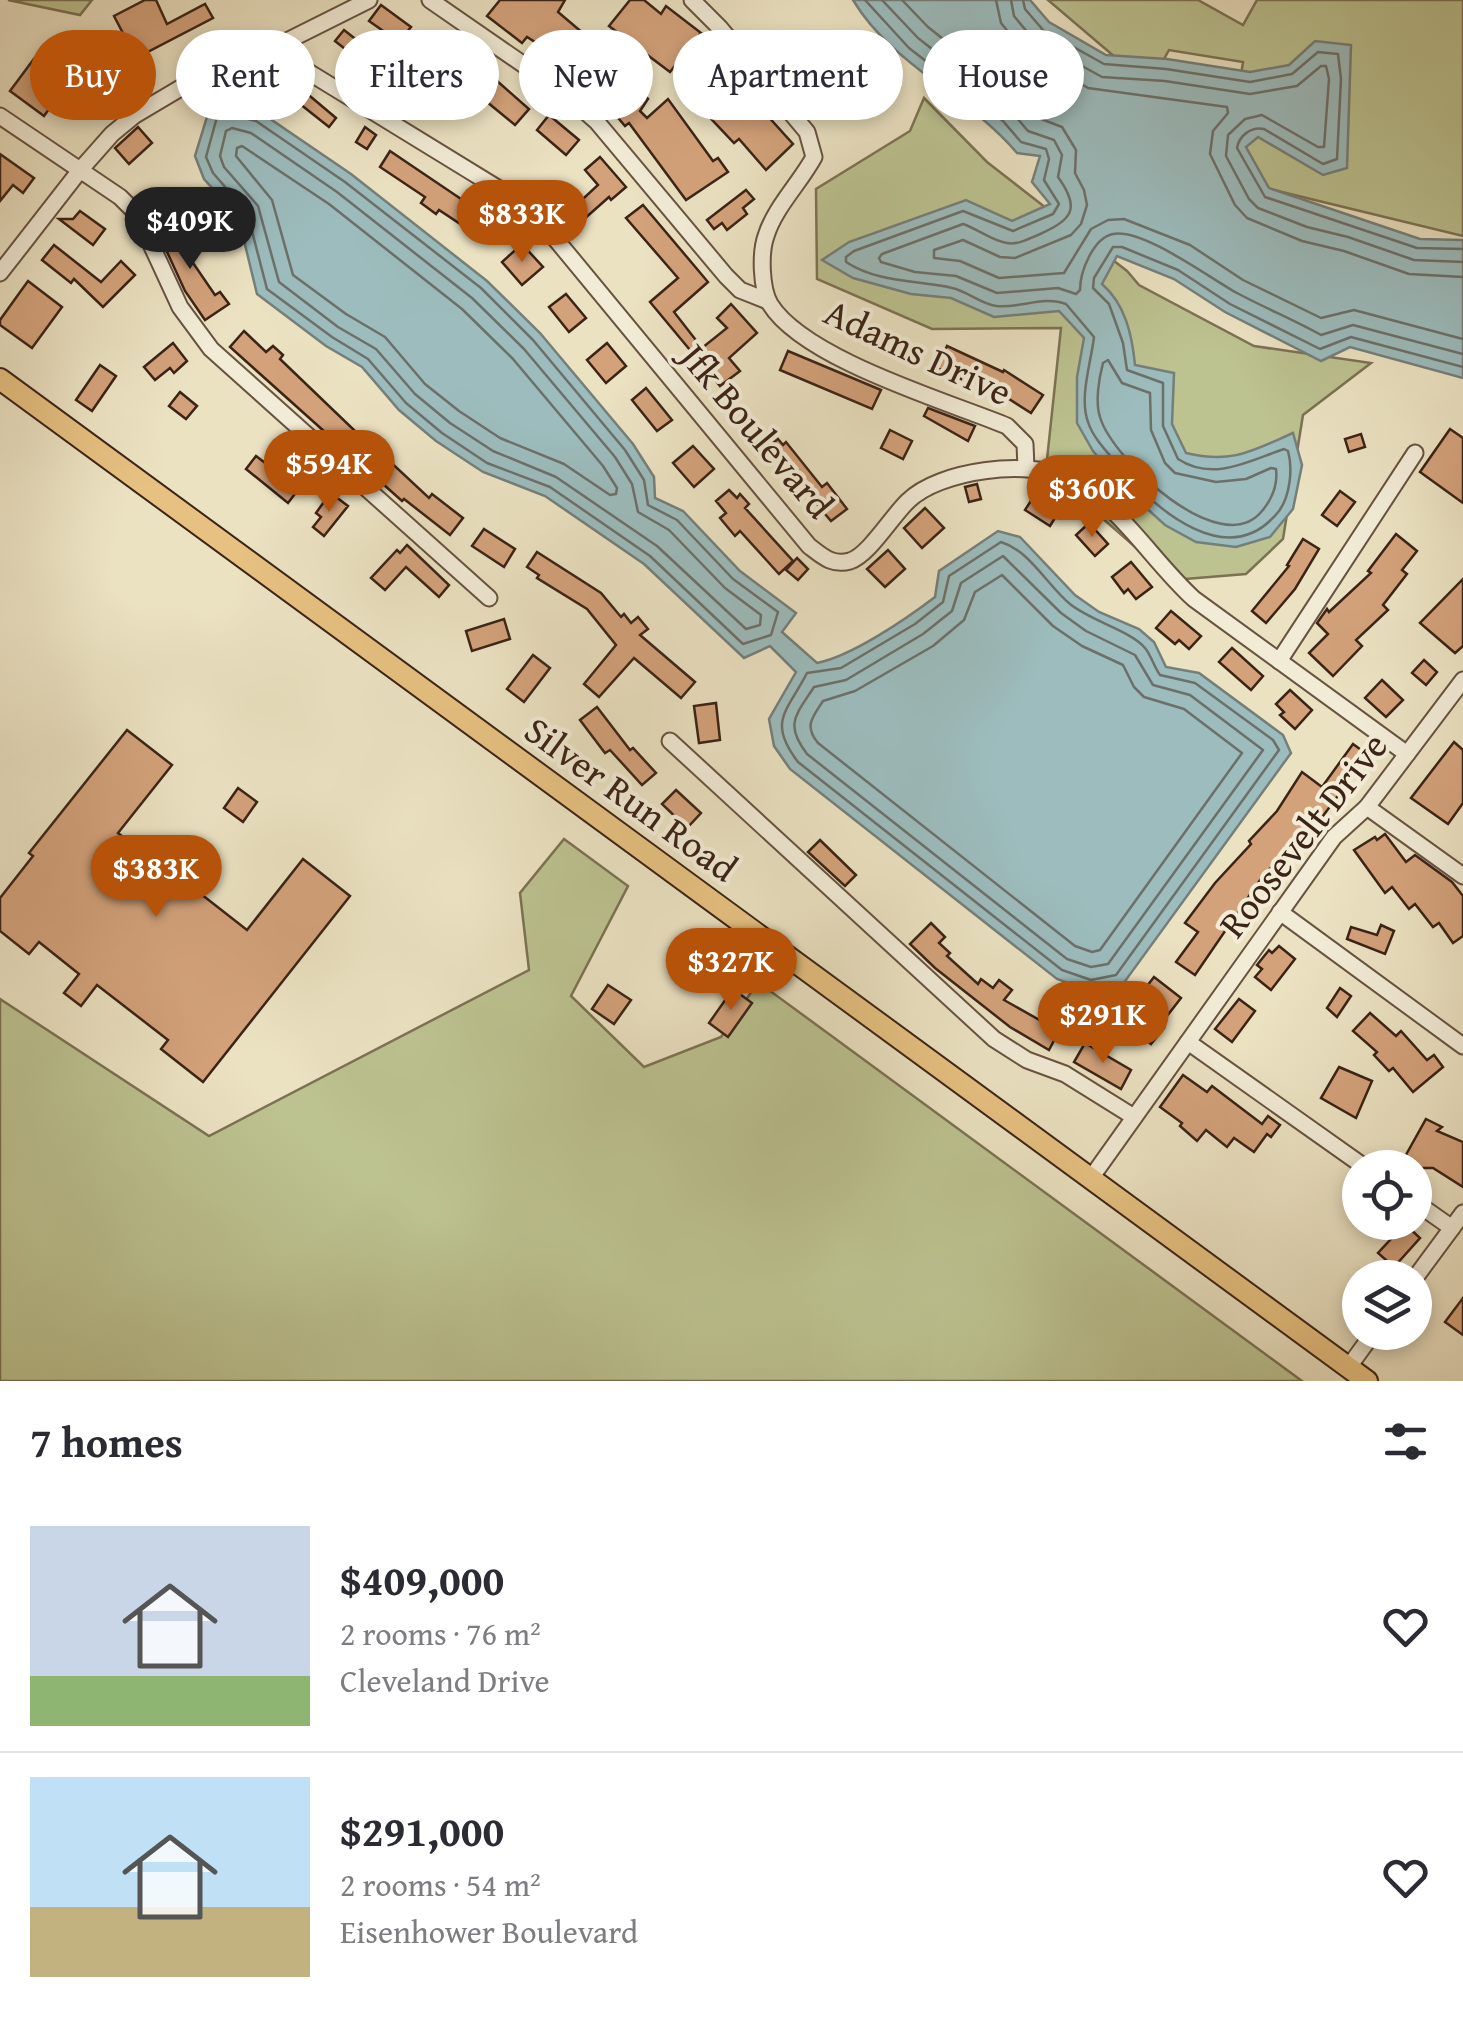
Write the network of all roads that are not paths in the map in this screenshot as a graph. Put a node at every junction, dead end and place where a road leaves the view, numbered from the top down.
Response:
1 (369, 0) edge
2 (430, 0) edge
3 (692, 0) edge
4 (308, 30) edge
5 (315, 75) edge
6 (176, 91) edge
7 (0, 116) edge
8 (81, 169) junction
9 (0, 273) edge
10 (768, 301) junction
11 (0, 379) edge
12 (1415, 453) dead end
13 (1026, 468) junction
14 (489, 598) dead end
15 (1279, 660) junction
16 (1463, 680) edge
17 (670, 742) dead end
18 (1407, 754) junction
19 (1367, 807) junction
20 (1463, 876) edge
21 (1280, 912) junction
22 (1188, 1042) junction
23 (1463, 1046) edge
24 (1134, 1117) junction
25 (1342, 1151) edge
26 (1090, 1178) junction
27 (1463, 1212) edge
28 (1432, 1214) edge
29 (1452, 1228) junction
30 (1428, 1260) edge
31 (1361, 1350) edge
32 (1348, 1368) junction
33 (1366, 1381) edge

1 - 4 street
2 - 10 street, Adams Drive
3 - 10 street
5 - 13 street, Jfk Boulevard
6 - 8 street
7 - 8 street
8 - 9 street
8 - 14 street
10 - 13 street, Adams Drive
11 - 26 main road, Silver Run Road
12 - 15 street
13 - 15 street, Jfk Boulevard
15 - 18 street, Jfk Boulevard
16 - 18 street, Roosevelt Drive
17 - 24 street
18 - 19 street, Roosevelt Drive
19 - 20 street
19 - 21 street, Roosevelt Drive
21 - 22 street, Roosevelt Drive
21 - 23 street
22 - 24 street, Roosevelt Drive
22 - 25 street
24 - 26 street, Roosevelt Drive
26 - 32 main road, Silver Run Road
27 - 29 street
28 - 29 street
29 - 30 street
31 - 32 street
32 - 33 main road, Silver Run Road

